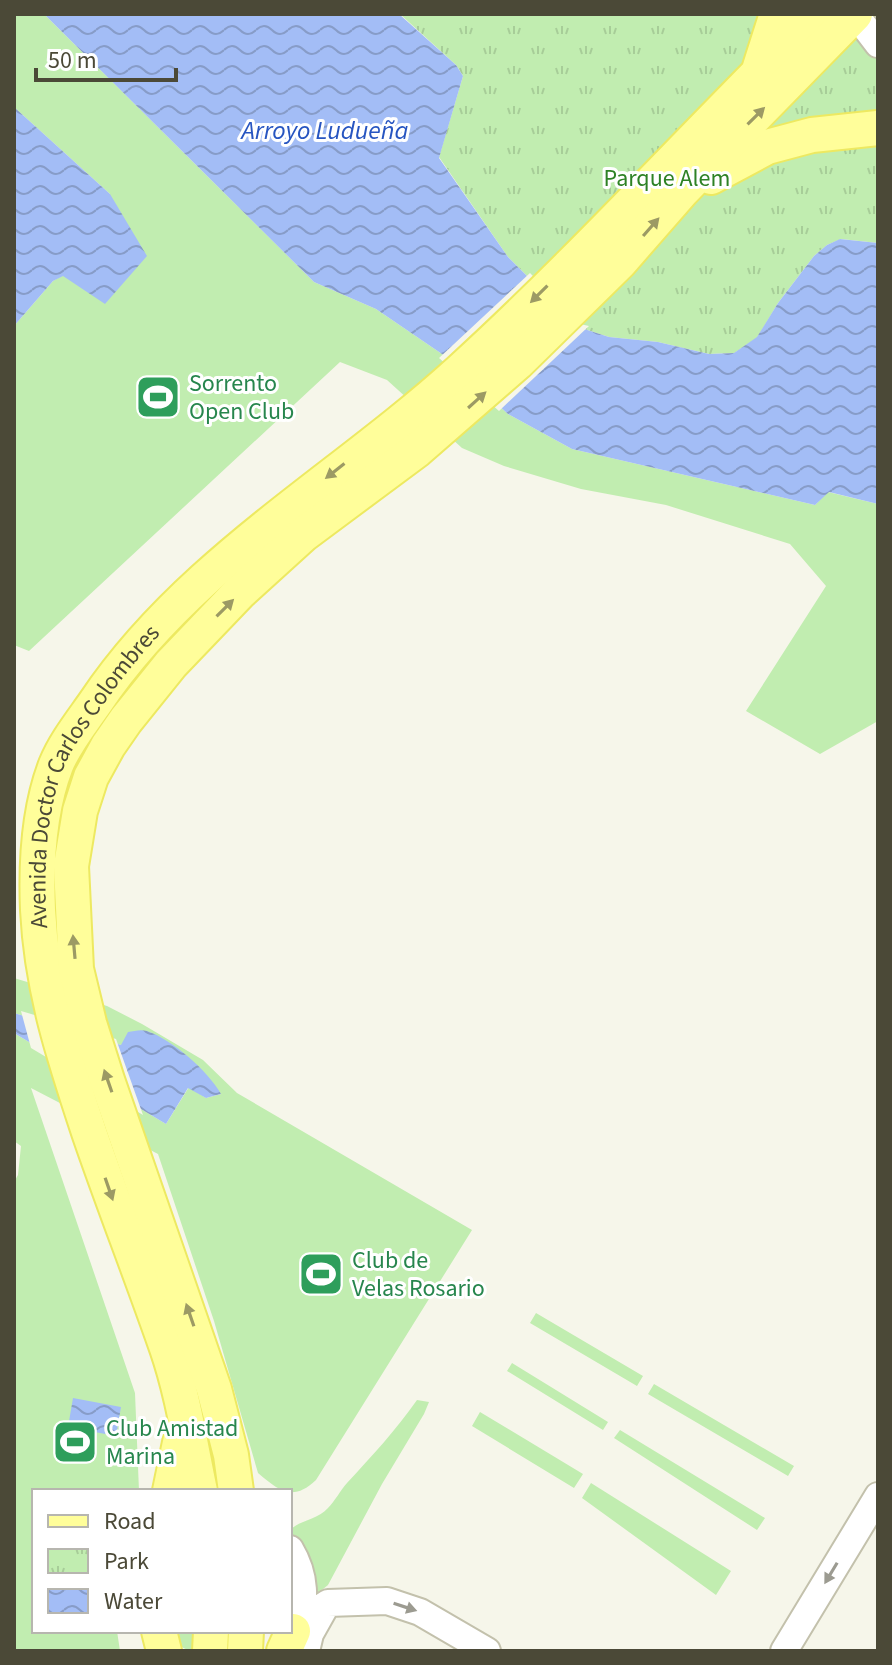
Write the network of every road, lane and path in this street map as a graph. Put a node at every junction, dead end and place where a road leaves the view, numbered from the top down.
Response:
1 (777, 14) edge
2 (817, 14) edge
3 (855, 14) edge
4 (878, 44) edge
5 (759, 71) junction
6 (878, 128) edge
7 (682, 191) junction
8 (185, 1417) junction
9 (231, 1455) junction
10 (170, 1489) edge
11 (200, 1489) edge
12 (236, 1489) edge
13 (254, 1489) edge
14 (878, 1496) edge
15 (292, 1552) edge
16 (301, 1629) edge
17 (161, 1633) edge
18 (177, 1651) edge
19 (487, 1651) edge
20 (784, 1651) edge

1 - 5 main road
2 - 5 main road, Avenida Doctor Carlos Colombres
3 - 4 street
7 -> 3 main road, Avenida Doctor Carlos Colombres
5 -> 8 main road, Avenida Doctor Carlos Colombres
6 - 7 main road
9 -> 7 main road, Avenida Doctor Carlos Colombres
8 - 10 main road
8 - 11 main road, Avenida Doctor Carlos Colombres
9 - 12 main road, Avenida Doctor Carlos Colombres
9 - 13 main road
14 -> 20 street
15 - 16 street
16 -> 19 street
17 - 18 street

